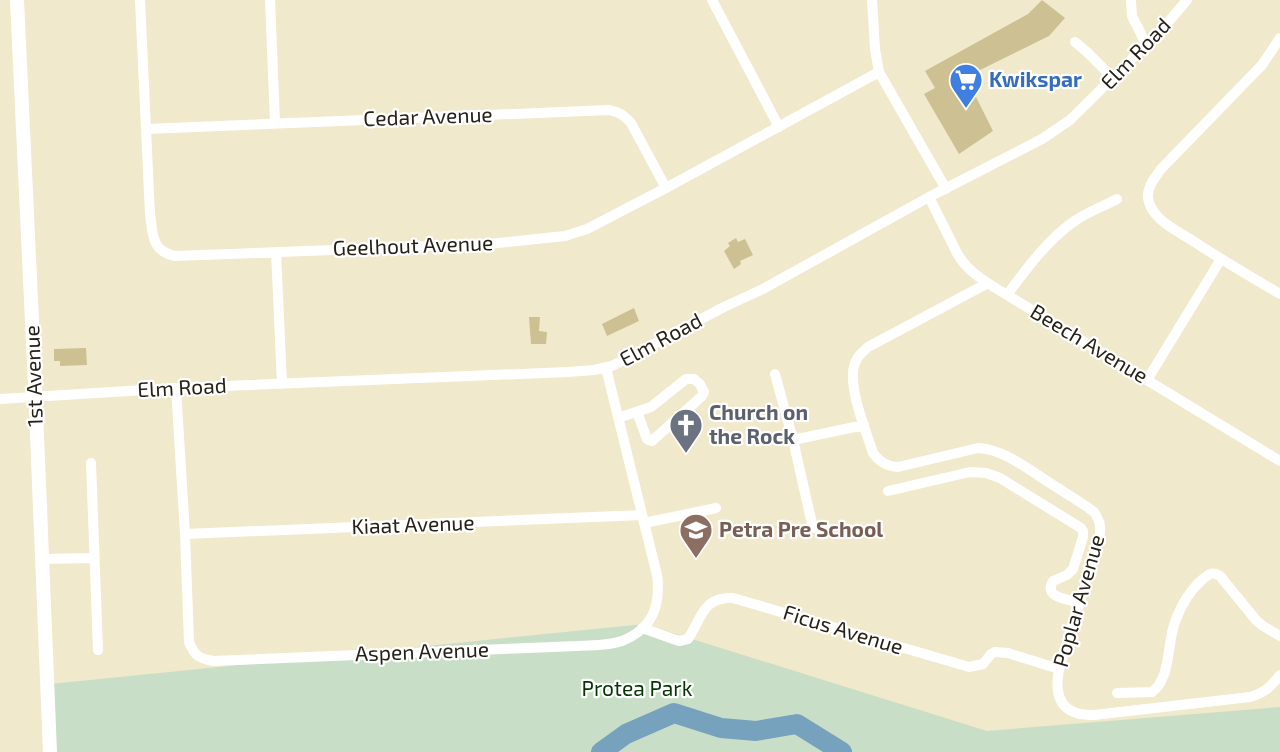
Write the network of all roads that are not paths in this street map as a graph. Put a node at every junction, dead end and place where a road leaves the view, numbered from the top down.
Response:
1 (17, 0) edge
2 (140, 0) edge
3 (270, 0) edge
4 (712, 0) edge
5 (872, 0) edge
6 (1187, 0) edge
7 (1131, 1) edge
8 (1280, 38) edge
9 (1075, 42) dead end
10 (1146, 44) junction
11 (879, 72) junction
12 (1113, 78) junction
13 (275, 122) junction
14 (779, 127) junction
15 (146, 129) junction
16 (666, 188) junction
17 (946, 189) junction
18 (929, 197) junction
19 (1117, 199) dead end
20 (276, 252) junction
21 (1221, 259) junction
22 (987, 283) junction
23 (1280, 294) edge
24 (1007, 295) junction
25 (606, 368) junction
26 (775, 374) dead end
27 (1147, 380) junction
28 (282, 384) junction
29 (176, 388) junction
30 (36, 397) junction
31 (0, 399) edge
32 (637, 412) junction
33 (618, 418) junction
34 (864, 425) junction
35 (793, 440) junction
36 (1280, 461) edge
37 (90, 463) dead end
38 (888, 491) dead end
39 (716, 508) dead end
40 (643, 519) junction
41 (813, 528) dead end
42 (185, 534) junction
43 (94, 558) junction
44 (42, 559) junction
45 (1080, 603) junction
46 (642, 628) junction
47 (1280, 636) edge
48 (98, 650) dead end
49 (1059, 669) junction
50 (1280, 675) edge
51 (1117, 693) dead end
52 (50, 752) edge

1 - 30 main road, 1st Avenue
2 - 15 street, Geelhout Avenue
3 - 13 street
4 - 14 street
5 - 11 street
6 - 10 street, Elm Road
7 - 10 street
8 - 21 street
9 - 12 street
10 - 12 street, Elm Road
11 - 14 street, Geelhout Avenue
11 - 17 street
12 - 17 street, Elm Road
13 - 15 street, Cedar Avenue
13 - 16 street, Cedar Avenue
14 - 16 street, Geelhout Avenue
15 - 20 street, Geelhout Avenue
16 - 20 street, Geelhout Avenue
17 - 18 street, Elm Road
18 - 22 street, Beech Avenue
18 - 25 street, Elm Road
19 - 24 street
20 - 28 street
21 - 23 street
21 - 27 street
22 - 24 street, Beech Avenue
22 - 34 street, Poplar Avenue
24 - 27 street, Beech Avenue
25 - 28 street, Elm Road
25 - 33 street, Aspen Avenue
26 - 35 street
27 - 36 street, Beech Avenue
28 - 29 street, Elm Road
29 - 30 street, Elm Road
29 - 42 street, Aspen Avenue
30 - 31 street, Elm Road
30 - 44 main road, 1st Avenue
32 - 32 street
32 - 33 street
33 - 40 street, Aspen Avenue
34 - 35 street
34 - 45 street, Poplar Avenue
35 - 41 street
37 - 43 street
38 - 45 street
39 - 40 street, Kiaat Avenue
40 - 42 street, Kiaat Avenue
40 - 46 street, Aspen Avenue
42 - 46 street, Aspen Avenue
43 - 44 street
43 - 48 street
44 - 52 main road, 1st Avenue
45 - 49 street, Poplar Avenue
46 - 49 street, Ficus Avenue
47 - 51 street
49 - 50 street, Poplar Avenue

